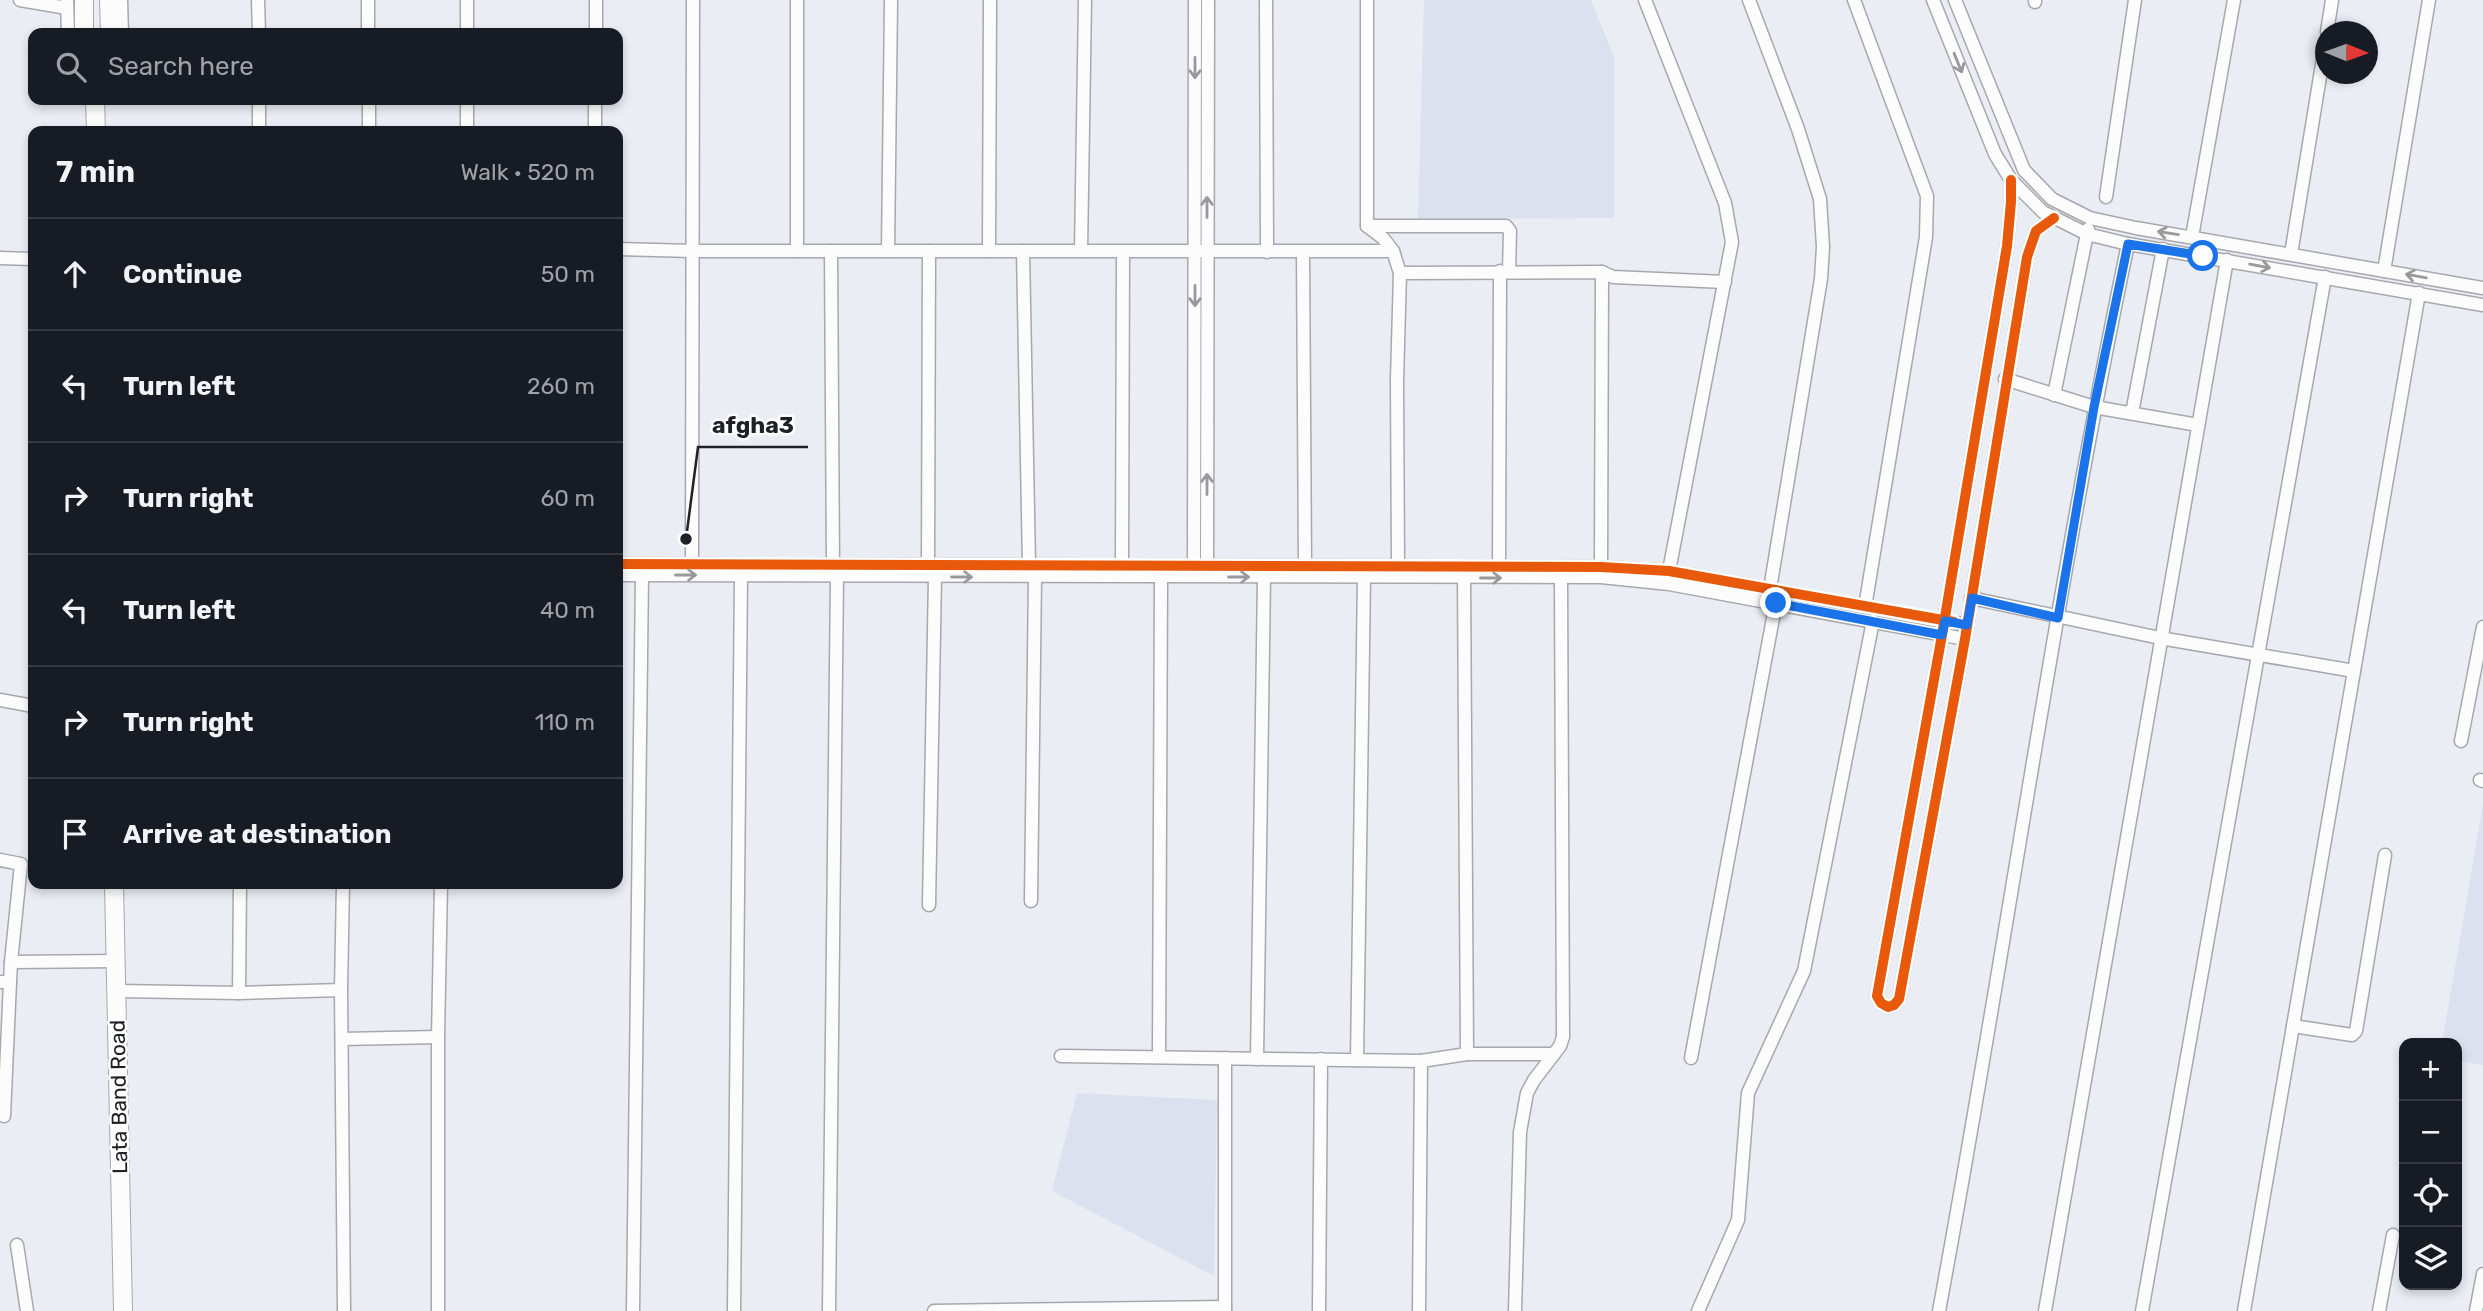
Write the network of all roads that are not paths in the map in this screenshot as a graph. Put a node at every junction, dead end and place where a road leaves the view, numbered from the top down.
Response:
1 (20, 0) edge
2 (109, 0) edge
3 (121, 0) edge
4 (258, 0) edge
5 (368, 0) edge
6 (467, 0) edge
7 (596, 0) edge
8 (693, 0) edge
9 (797, 0) edge
10 (891, 0) edge
11 (990, 0) edge
12 (1085, 0) edge
13 (1195, 0) edge
14 (1208, 0) edge
15 (1266, 0) edge
16 (1367, 0) edge
17 (1646, 0) edge
18 (1749, 0) edge
19 (1854, 0) edge
20 (1933, 0) edge
21 (1955, 0) edge
22 (2136, 0) edge
23 (2234, 0) edge
24 (2332, 0) edge
25 (2429, 0) edge
26 (72, 3) edge
27 (2329, 21) edge
28 (69, 28) edge
29 (82, 28) edge
30 (110, 28) edge
31 (122, 28) edge
32 (258, 28) edge
33 (368, 28) edge
34 (467, 28) edge
35 (596, 28) edge
36 (2319, 84) edge
37 (95, 105) edge
38 (259, 105) edge
39 (369, 105) edge
40 (467, 105) edge
41 (595, 105) edge
42 (96, 126) edge
43 (259, 126) edge
44 (369, 126) edge
45 (467, 126) edge
46 (595, 126) edge
47 (2011, 180) junction
48 (2106, 197) dead end
49 (2054, 218) junction
50 (2090, 218) junction
51 (1367, 226) junction
52 (2087, 234) junction
53 (2192, 237) junction
54 (2128, 244) junction
55 (623, 249) edge
56 (2163, 249) junction
57 (692, 251) junction
58 (797, 251) junction
59 (831, 251) junction
60 (888, 251) junction
61 (929, 251) junction
62 (989, 251) junction
63 (1023, 251) junction
64 (1081, 251) junction
65 (1201, 251) junction
66 (1393, 251) junction
67 (1123, 252) junction
68 (1267, 252) junction
69 (1303, 252) junction
70 (2291, 254) junction
71 (0, 258) edge
72 (28, 259) edge
73 (2227, 260) junction
74 (2384, 271) junction
75 (1505, 272) junction
76 (1602, 272) junction
77 (1400, 273) junction
78 (2325, 277) junction
79 (1725, 282) junction
80 (2483, 288) edge
81 (2418, 293) junction
82 (2483, 305) edge
83 (2005, 379) junction
84 (2054, 394) junction
85 (2094, 407) junction
86 (2133, 413) junction
87 (2198, 425) junction
88 (623, 564) edge
89 (692, 564) junction
90 (1122, 564) junction
91 (928, 565) junction
92 (1305, 565) junction
93 (1398, 566) junction
94 (1499, 566) junction
95 (1601, 567) junction
96 (835, 570) junction
97 (1032, 570) junction
98 (1201, 570) junction
99 (1669, 571) junction
100 (623, 575) edge
101 (642, 575) junction
102 (741, 576) junction
103 (1649, 576) junction
104 (935, 577) junction
105 (1161, 577) junction
106 (1264, 577) junction
107 (1364, 577) junction
108 (1464, 578) junction
109 (1561, 578) junction
110 (1770, 589) junction
111 (1972, 598) junction
112 (1776, 603) junction
113 (1866, 607) junction
114 (2058, 618) junction
115 (1874, 621) junction
116 (1945, 621) junction
117 (1967, 625) junction
118 (2483, 627) edge
119 (1942, 635) junction
120 (2160, 638) junction
121 (1965, 639) junction
122 (2256, 654) junction
123 (2354, 671) junction
124 (0, 700) edge
125 (28, 705) edge
126 (2461, 741) dead end
127 (2385, 855) dead end
128 (0, 860) edge
129 (114, 889) edge
130 (240, 889) edge
131 (343, 889) edge
132 (441, 889) edge
133 (1031, 901) dead end
134 (929, 905) dead end
135 (117, 961) junction
136 (11, 962) junction
137 (5, 982) edge
138 (341, 990) junction
139 (118, 991) junction
140 (239, 993) junction
141 (2293, 1026) junction
142 (438, 1037) junction
143 (342, 1039) junction
144 (1468, 1054) junction
145 (1554, 1054) junction
146 (1061, 1056) dead end
147 (1159, 1058) junction
148 (1225, 1058) junction
149 (1691, 1058) dead end
150 (1257, 1059) junction
151 (1321, 1059) junction
152 (1357, 1060) junction
153 (1421, 1061) junction
154 (4, 1116) dead end
155 (2392, 1236) dead end
156 (17, 1245) dead end
157 (2483, 1274) edge
158 (1027, 1309) edge
159 (1225, 1309) edge
160 (1124, 1310) edge
161 (27, 1311) edge
162 (123, 1311) edge
163 (344, 1311) edge
164 (438, 1311) edge
165 (633, 1311) edge
166 (734, 1311) edge
167 (829, 1311) edge
168 (934, 1311) edge
169 (1319, 1311) edge
170 (1419, 1311) edge
171 (1516, 1311) edge
172 (1698, 1311) edge
173 (1939, 1311) edge
174 (2045, 1311) edge
175 (2142, 1311) edge
176 (2244, 1311) edge
177 (2379, 1311) edge
178 (2476, 1311) edge

1 - 26 street
2 - 30 main road
3 - 31 street
4 - 32 street
5 - 33 street
6 - 34 street
7 - 35 street
8 - 57 street
9 - 58 street
10 - 60 street
11 - 62 street
12 - 64 street
13 -> 65 street
65 -> 14 street
15 - 68 street
16 - 51 street
17 - 79 street
18 - 110 street
19 - 113 street
20 -> 47 street
21 - 50 street
22 - 48 street
23 - 53 street
24 - 27 street
25 - 74 street
26 - 28 street
26 - 29 main road
36 - 70 street
37 - 42 main road
38 - 43 street
39 - 44 street
40 - 45 street
41 - 46 street
47 - 49 street
47 - 116 street
49 - 52 street
49 - 83 street
50 - 52 street
53 -> 50 street
51 - 66 street
51 - 75 street
52 - 54 street
52 - 84 street
53 - 70 street
54 - 56 street
54 - 85 street
55 - 57 street
56 - 73 street
56 - 86 street
57 - 58 street
57 - 89 street
58 - 59 street
59 - 60 street
59 - 96 street
60 - 61 street
61 - 62 street
61 - 91 street
62 - 63 street
63 - 64 street
63 - 97 street
64 - 67 street
65 - 67 street
65 - 68 street
65 - 98 street
66 - 69 street
66 - 77 street
67 - 90 street
68 - 69 street
69 - 92 street
70 - 74 street
71 - 72 street
73 -> 78 street
73 - 87 street
80 -> 74 street
75 - 76 street
75 - 77 street
75 - 94 street
76 - 79 street
76 - 95 street
77 - 93 street
78 - 81 street
78 - 122 street
79 - 99 street
81 - 82 street
81 - 123 street
83 - 84 street
83 - 111 street
84 - 85 street
85 - 86 street
85 - 114 street
86 - 87 street
87 - 120 street
88 - 89 street
89 - 96 street
90 - 97 street
90 - 98 street
91 - 96 street
91 - 97 street
92 - 93 street
92 - 98 street
93 - 94 street
94 - 95 street
95 - 103 street
96 - 102 street
96 - 104 street
96 - 167 street
104 -> 97 street
97 - 105 street
97 - 133 street
98 - 105 street
98 -> 106 street
99 - 103 street
99 - 110 street
100 - 101 street
101 -> 102 street
101 - 165 street
102 - 166 street
103 - 109 street
103 - 112 street
104 - 134 street
105 - 147 street
106 - 107 street
106 - 150 street
107 - 108 street
107 - 152 street
108 -> 109 street
108 - 144 street
109 - 145 street
110 - 113 street
111 - 114 street
111 - 117 street
112 - 115 street
112 - 149 street
113 - 116 street
114 - 120 street
114 - 173 street
115 - 119 street
115 - 172 street
116 - 117 street
116 - 119 street
117 - 121 street
118 - 126 street
119 - 121 street
119 - 121 street
120 - 122 street
120 - 174 street
122 - 123 street
122 - 175 street
123 - 141 street
124 - 125 street
127 - 141 street
128 - 136 street
129 - 135 main road, Lata Band Road
130 - 140 street
131 - 138 street
132 - 142 street
135 - 136 street
135 - 139 main road, Lata Band Road
136 - 137 street
137 - 154 street
138 - 140 street
138 - 143 street
139 - 140 street
139 - 162 main road, Lata Band Road
141 - 176 street
142 - 143 street
142 - 164 street
143 - 163 street
144 - 145 street
144 - 153 street
145 - 171 street
146 - 147 street
147 - 148 street
148 - 150 street
148 - 159 street
150 - 151 street
151 - 152 street
151 - 169 street
152 - 153 street
153 - 170 street
155 - 177 street
156 - 161 street
157 - 178 street
158 - 160 street
158 - 168 street
159 - 160 street

